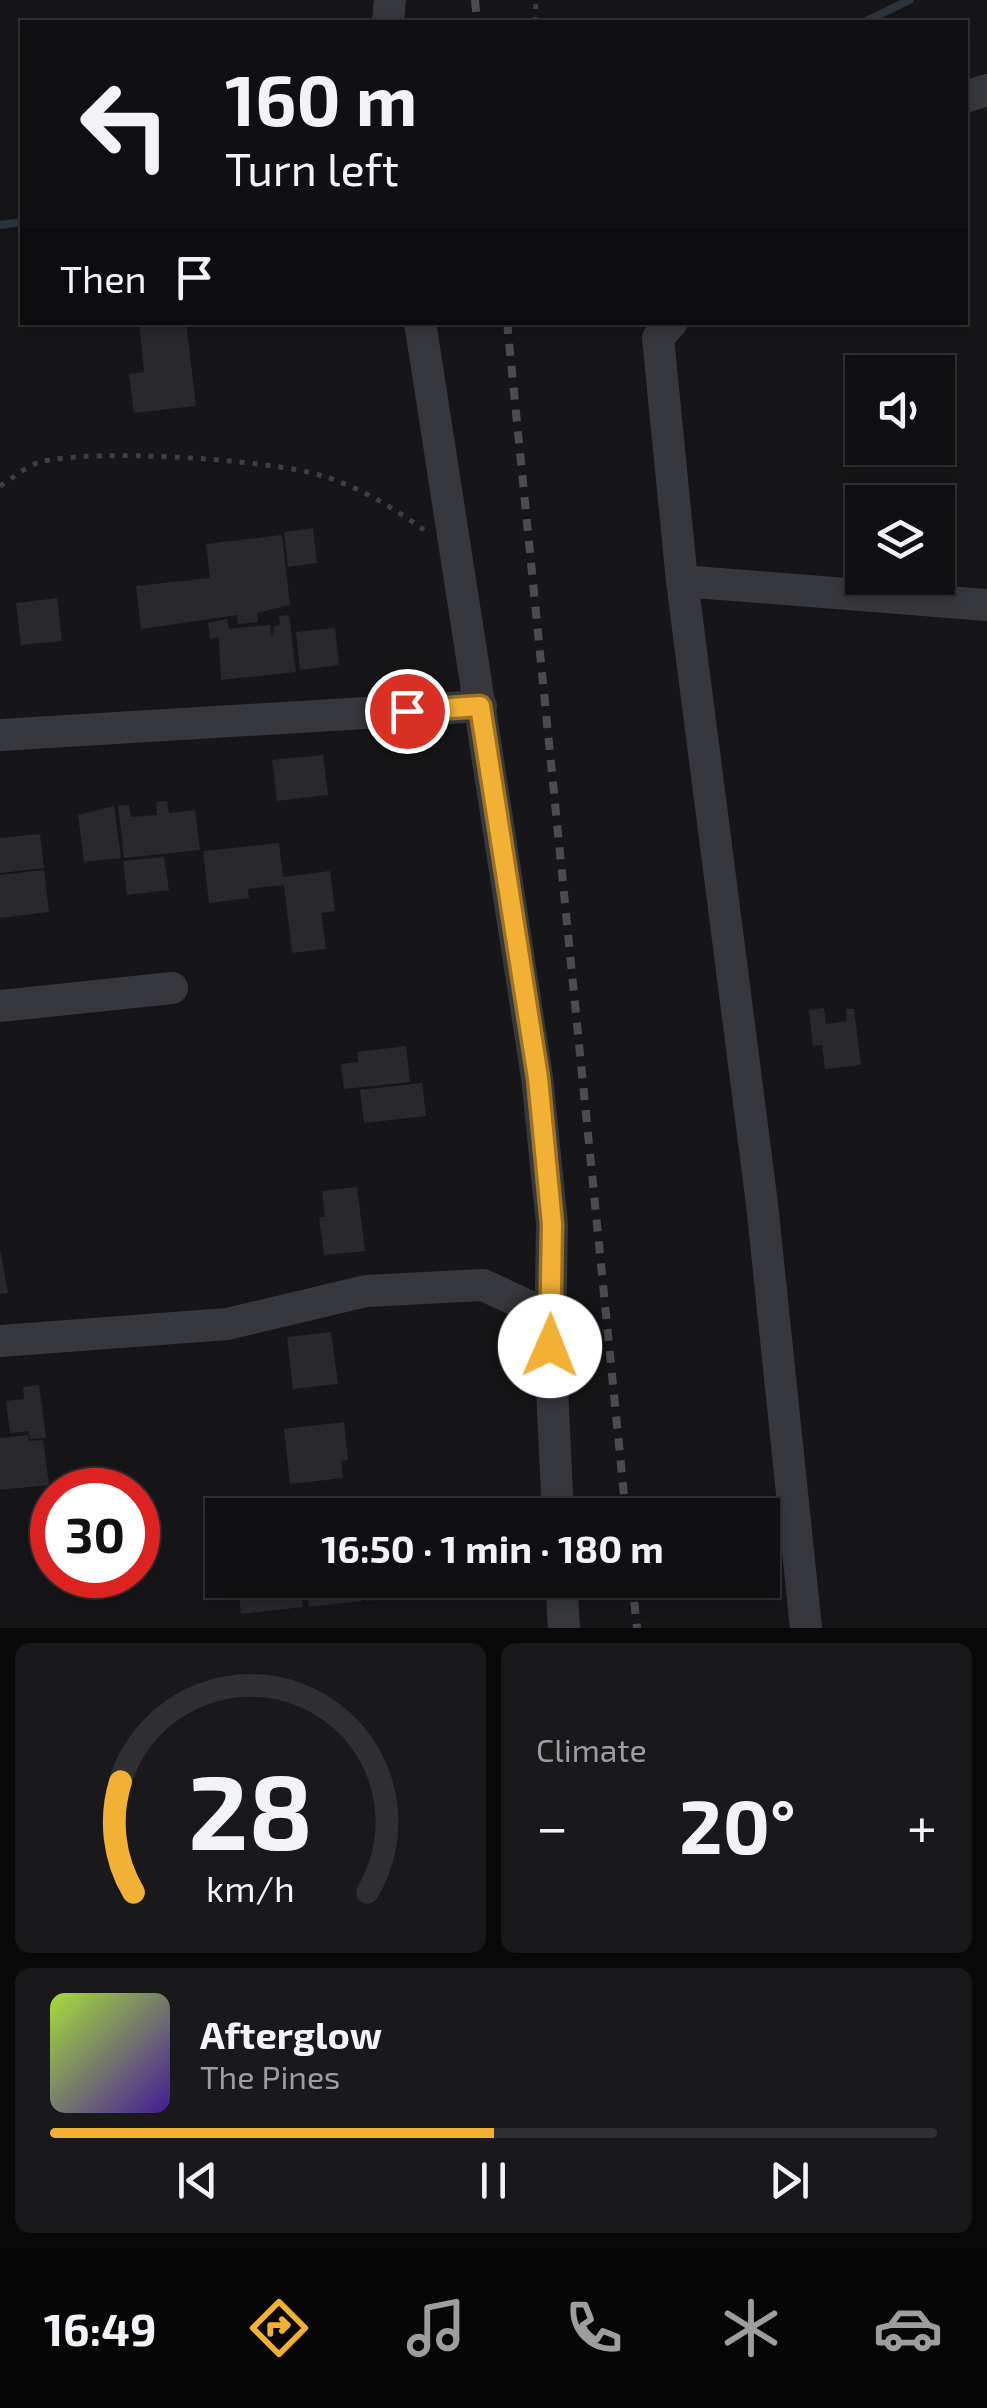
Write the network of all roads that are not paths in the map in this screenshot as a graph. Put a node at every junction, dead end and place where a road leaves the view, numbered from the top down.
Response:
1 (420, 325) edge
2 (669, 325) edge
3 (682, 581) junction
4 (987, 605) edge
5 (480, 706) junction
6 (0, 735) edge
7 (172, 988) dead end
8 (0, 1006) edge
9 (550, 1316) junction
10 (0, 1341) edge
11 (557, 1498) edge
12 (562, 1598) edge
13 (564, 1628) edge
14 (806, 1628) edge

1 - 5 street
2 - 3 street
3 - 4 street
3 - 14 street
5 - 6 street
5 - 9 street
7 - 8 street
9 - 10 street
9 - 11 street
12 - 13 street

